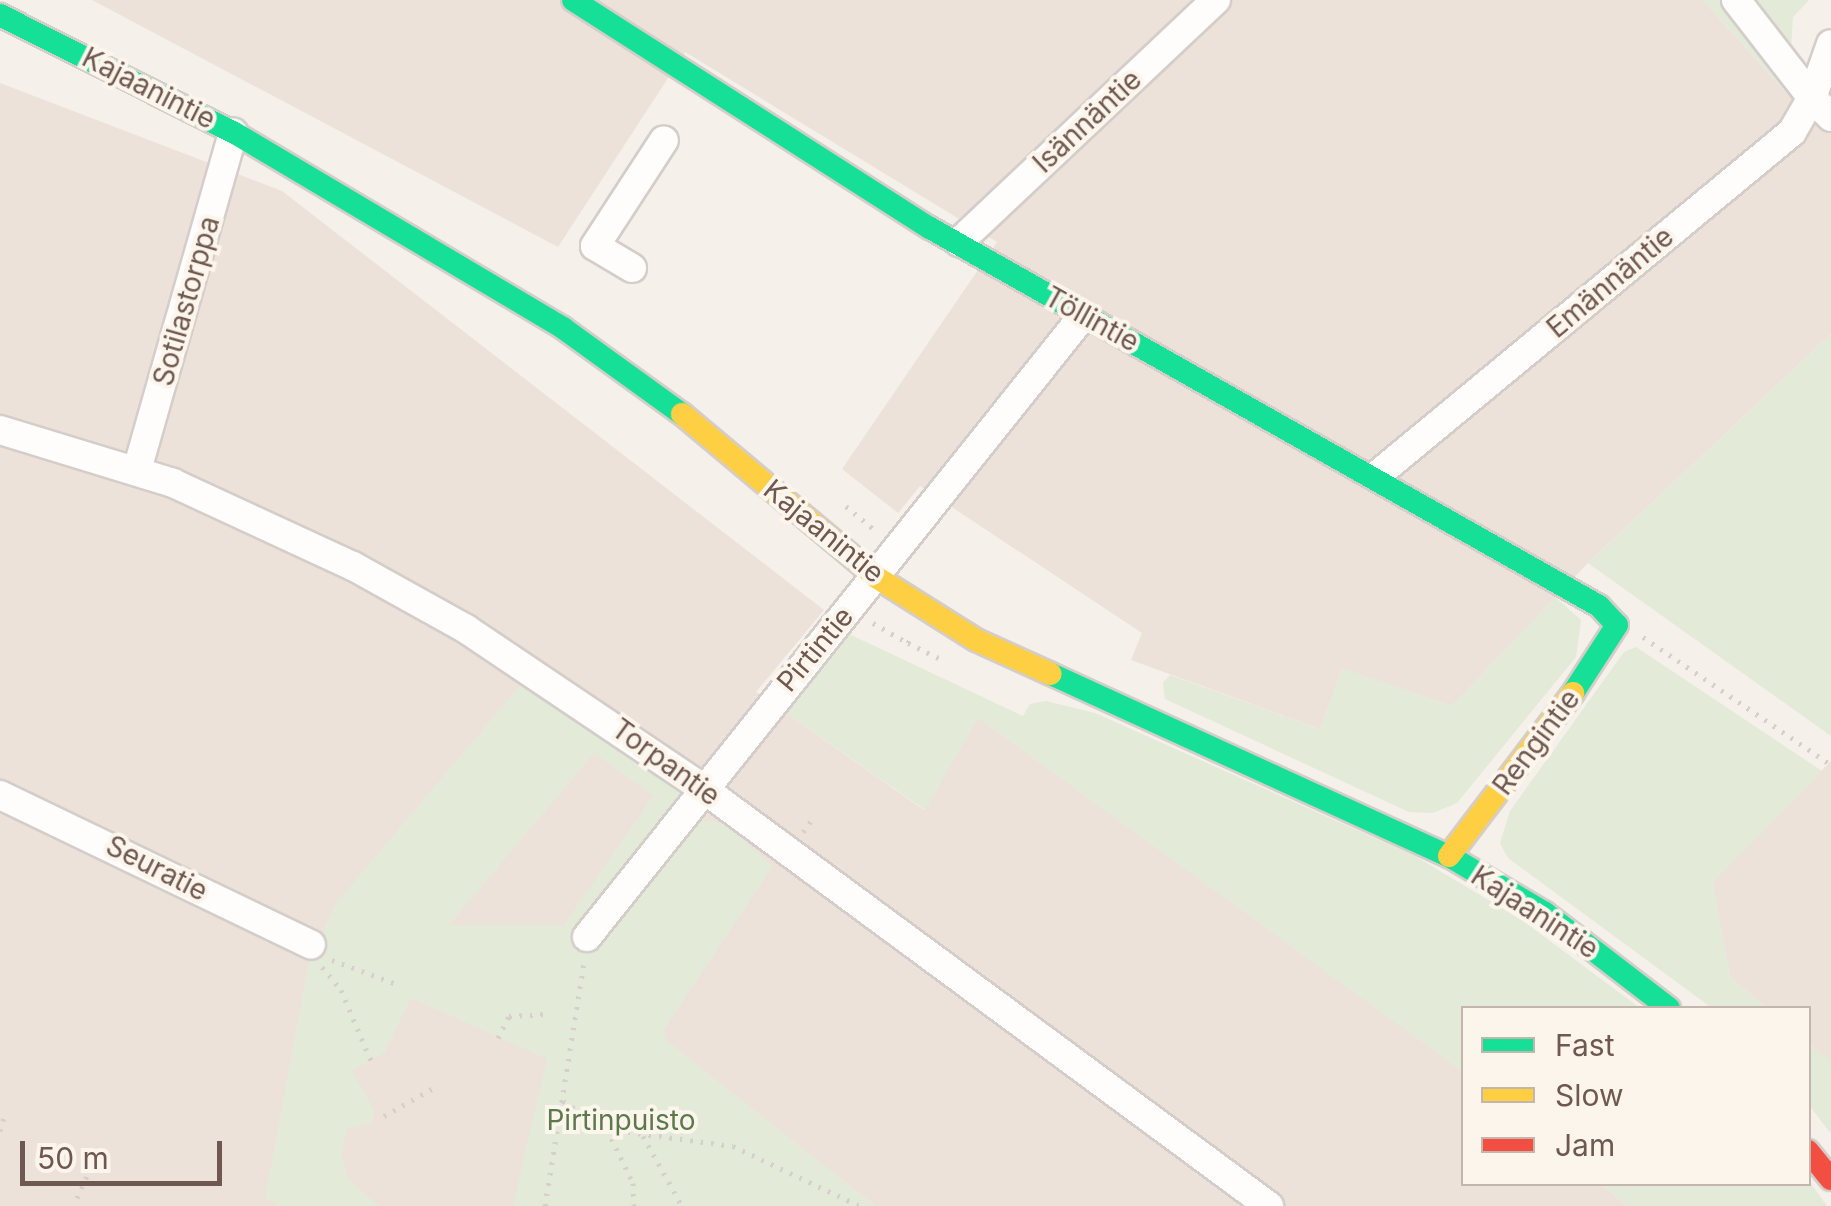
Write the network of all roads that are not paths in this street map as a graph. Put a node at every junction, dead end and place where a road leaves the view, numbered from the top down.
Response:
1 (573, 0) edge
2 (1216, 0) edge
3 (1736, 0) edge
4 (0, 15) edge
5 (1831, 44) edge
6 (1821, 108) edge
7 (233, 132) junction
8 (664, 140) dead end
9 (959, 242) junction
10 (632, 268) dead end
11 (1083, 316) junction
12 (0, 430) edge
13 (137, 470) junction
14 (1377, 475) junction
15 (876, 577) junction
16 (1617, 626) joint
17 (701, 787) junction
18 (0, 796) edge
19 (1449, 856) junction
20 (586, 938) road end
21 (311, 945) road end
22 (1665, 1006) edge
23 (1811, 1155) edge
24 (1831, 1180) edge
25 (1269, 1206) edge

1 - 9 main road, Töllintie
2 - 9 street, Isännäntie
3 - 6 street
4 - 7 main road, Kajaanintie
5 - 6 street, Emännäntie
6 - 14 street, Emännäntie
7 - 13 street, Sotilastorppa
7 - 15 main road, Kajaanintie
8 - 10 street
9 - 11 main road, Töllintie
11 - 14 main road, Töllintie
11 - 15 street, Pirtintie
12 - 13 street, Torpantie
13 - 17 street, Torpantie
14 - 16 main road, Töllintie
15 - 17 street, Pirtintie
15 - 19 main road, Kajaanintie
16 - 19 main road, Rengintie
17 - 20 street, Pirtintie
17 - 25 street, Torpantie
18 - 21 street, Seuratie
19 - 22 main road, Kajaanintie
23 - 24 main road

